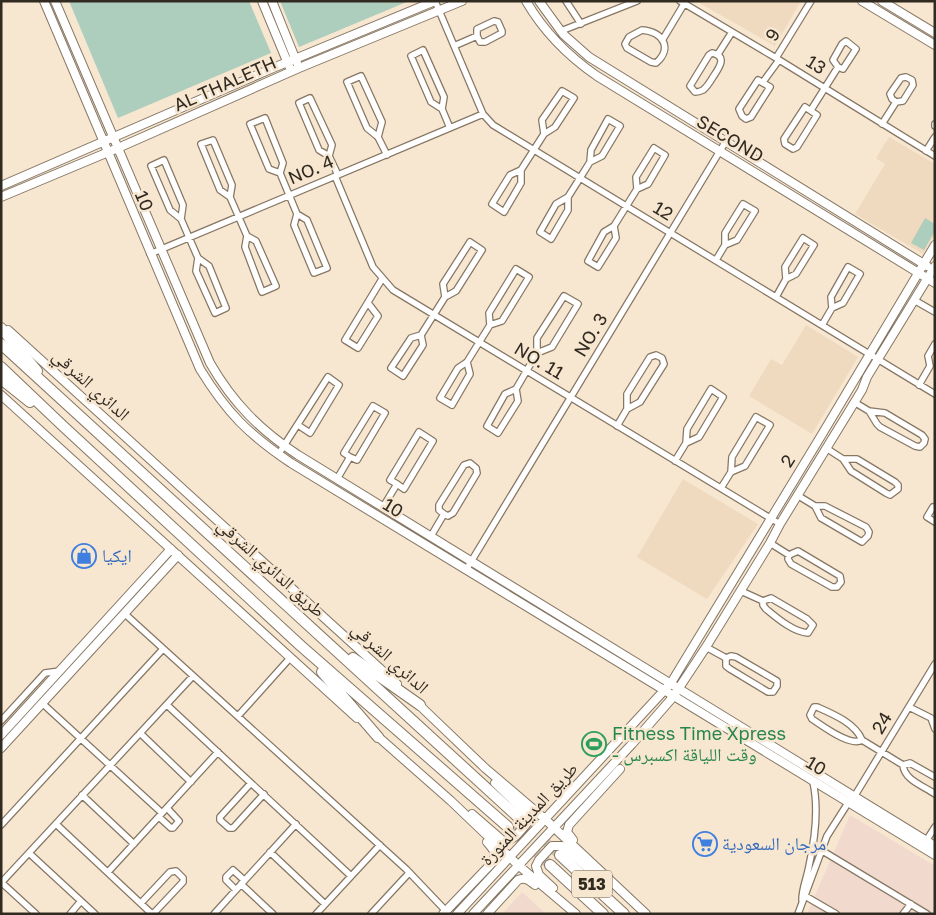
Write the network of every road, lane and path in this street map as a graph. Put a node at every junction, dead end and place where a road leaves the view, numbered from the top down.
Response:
1 (44, 1) edge
2 (55, 1) edge
3 (262, 1) edge
4 (272, 1) edge
5 (435, 1) edge
6 (462, 1) edge
7 (526, 1) edge
8 (539, 1) edge
9 (566, 1) edge
10 (637, 1) edge
11 (810, 1) edge
12 (862, 1) edge
13 (882, 1) edge
14 (682, 2) edge
15 (439, 11) junction
16 (581, 24) junction
17 (561, 31) junction
18 (732, 32) junction
19 (935, 33) edge
20 (477, 36) junction
21 (282, 39) junction
22 (663, 39) junction
23 (935, 45) edge
24 (454, 46) junction
25 (313, 52) junction
26 (718, 54) junction
27 (778, 59) junction
28 (292, 61) junction
29 (838, 66) junction
30 (273, 68) junction
31 (299, 68) junction
32 (291, 71) junction
33 (763, 82) junction
34 (825, 88) junction
35 (896, 102) junction
36 (442, 109) junction
37 (811, 110) junction
38 (483, 114) junction
39 (882, 124) junction
40 (450, 128) junction
41 (544, 134) junction
42 (378, 137) junction
43 (935, 137) edge
44 (113, 138) junction
45 (726, 141) junction
46 (103, 142) junction
47 (118, 148) junction
48 (534, 150) junction
49 (720, 151) junction
50 (926, 151) junction
51 (107, 152) junction
52 (387, 154) junction
53 (329, 156) junction
54 (935, 156) edge
55 (590, 162) junction
56 (521, 170) junction
57 (280, 173) junction
58 (336, 176) junction
59 (580, 178) junction
60 (1, 186) edge
61 (637, 190) junction
62 (289, 195) junction
63 (1, 196) edge
64 (568, 197) junction
65 (230, 198) junction
66 (627, 206) junction
67 (297, 214) junction
68 (238, 217) junction
69 (181, 219) junction
70 (614, 226) junction
71 (670, 233) junction
72 (247, 236) junction
73 (189, 237) junction
74 (725, 245) junction
75 (935, 245) edge
76 (161, 249) junction
77 (150, 254) junction
78 (198, 258) junction
79 (716, 260) junction
80 (923, 263) junction
81 (934, 269) edge
82 (918, 272) junction
83 (927, 278) junction
84 (382, 279) junction
85 (786, 279) junction
86 (935, 283) edge
87 (445, 297) junction
88 (776, 297) junction
89 (914, 300) junction
90 (368, 302) junction
91 (832, 308) junction
92 (935, 312) edge
93 (433, 316) junction
94 (1, 324) edge
95 (490, 325) junction
96 (822, 325) junction
97 (1, 328) edge
98 (421, 335) junction
99 (479, 343) junction
100 (1, 344) edge
101 (935, 344) edge
102 (537, 353) junction
103 (870, 354) junction
104 (879, 360) junction
105 (467, 362) junction
106 (932, 365) edge
107 (1, 367) edge
108 (526, 371) junction
109 (1, 379) edge
110 (919, 385) junction
111 (516, 389) junction
112 (935, 394) edge
113 (1, 395) edge
114 (571, 398) junction
115 (63, 402) junction
116 (854, 402) junction
117 (627, 409) junction
118 (869, 411) junction
119 (298, 424) junction
120 (63, 426) junction
121 (617, 426) junction
122 (686, 443) junction
123 (284, 446) junction
124 (826, 448) junction
125 (278, 455) junction
126 (350, 457) junction
127 (843, 459) junction
128 (675, 461) junction
129 (731, 472) junction
130 (337, 479) junction
131 (397, 484) junction
132 (721, 488) junction
133 (797, 495) junction
134 (815, 506) junction
135 (383, 507) junction
136 (935, 508) edge
137 (444, 514) junction
138 (771, 518) junction
139 (935, 522) edge
140 (780, 524) junction
141 (431, 536) junction
142 (770, 543) junction
143 (171, 549) junction
144 (788, 554) junction
145 (178, 555) junction
146 (472, 561) junction
147 (466, 570) junction
148 (741, 590) junction
149 (763, 601) junction
150 (125, 614) junction
151 (319, 634) junction
152 (301, 646) junction
153 (706, 647) junction
154 (163, 649) junction
155 (290, 658) junction
156 (726, 658) junction
157 (935, 664) edge
158 (60, 671) junction
159 (193, 676) junction
160 (671, 683) junction
161 (679, 689) junction
162 (663, 690) junction
163 (673, 697) junction
164 (42, 703) junction
165 (166, 705) junction
166 (420, 705) junction
167 (909, 707) junction
168 (238, 716) junction
169 (933, 718) edge
170 (1, 721) edge
171 (935, 728) edge
172 (140, 733) junction
173 (1, 735) edge
174 (378, 737) junction
175 (81, 738) junction
176 (862, 740) junction
177 (1, 748) edge
178 (218, 752) junction
179 (881, 752) junction
180 (110, 765) junction
181 (902, 765) junction
182 (484, 768) junction
183 (620, 769) dead end
184 (935, 777) edge
185 (191, 782) junction
186 (813, 782) junction
187 (251, 783) junction
188 (264, 794) junction
189 (935, 794) edge
190 (82, 795) junction
191 (851, 800) junction
192 (451, 801) junction
193 (163, 813) junction
194 (518, 816) tunnel mouth
195 (546, 820) junction
196 (56, 824) junction
197 (296, 824) junction
198 (1, 825) edge
199 (508, 827) tunnel mouth
200 (554, 827) junction
201 (935, 827) edge
202 (926, 841) junction
203 (134, 844) junction
204 (380, 845) junction
205 (935, 846) edge
206 (822, 850) junction
207 (270, 852) junction
208 (29, 853) junction
209 (560, 854) tunnel mouth
210 (935, 855) edge
211 (510, 857) junction
212 (518, 865) junction
213 (550, 865) tunnel mouth
214 (108, 872) junction
215 (409, 873) junction
216 (351, 876) junction
217 (243, 882) junction
218 (2, 883) edge
219 (615, 885) junction
220 (483, 886) junction
221 (236, 890) junction
222 (803, 898) junction
223 (81, 901) junction
224 (141, 903) junction
225 (325, 904) junction
226 (911, 904) junction
227 (481, 905) junction
228 (445, 912) edge
229 (36, 914) edge
230 (70, 914) edge
231 (95, 914) edge
232 (152, 914) edge
233 (214, 914) edge
234 (273, 914) edge
235 (316, 914) edge
236 (370, 914) edge
237 (458, 914) edge
238 (473, 914) edge
239 (477, 914) edge
240 (487, 914) edge
241 (576, 914) edge
242 (603, 914) edge
243 (624, 914) edge
244 (646, 914) edge
245 (798, 914) edge
246 (836, 914) edge
247 (903, 914) edge
248 (928, 914) edge

1 - 46 street, 10
2 - 44 street, 10
3 - 21 street
4 - 21 street
5 - 15 street, 12
5 - 25 street, AL THALETH
6 - 15 street, AL THALETH
7 - 49 street, SECOND
8 - 17 street, SECOND
9 - 16 street
10 - 16 street
11 - 27 street, 9
12 - 23 street
13 - 19 street
14 - 18 street, 13
14 - 22 street
15 - 24 street, 12
15 - 31 street, AL THALETH
16 - 17 street
17 - 45 street, SECOND
18 - 26 street
18 - 27 street, 13
20 - 20 street
20 - 24 street
21 - 25 street
21 - 28 street
21 - 30 street
22 - 22 street
24 - 38 street, 12
25 - 28 street, AL THALETH
26 - 26 street
27 - 33 street, 9
27 - 34 street, 13
28 - 30 street, AL THALETH
28 - 31 street
28 - 32 street
29 - 29 street
29 - 34 street
30 - 44 street, AL THALETH
31 - 32 street, AL THALETH
32 - 47 street, AL THALETH
33 - 33 street, 9
34 - 37 street
34 - 39 street, 13
35 - 35 street
35 - 39 street
36 - 36 street
36 - 40 street
37 - 37 street
38 - 40 street, NO. 4
38 - 48 street, 12
39 - 50 street, 13
40 - 52 street, NO. 4
41 - 41 street
41 - 48 street
42 - 42 street
42 - 52 street
43 - 50 street
44 - 46 street, AL THALETH
44 - 47 street, 10
45 - 49 street, NO. 3
45 - 80 street, SECOND
46 - 51 street, 10
46 - 60 street, AL THALETH
47 - 51 street, AL THALETH
47 - 76 street, 10
48 - 56 street
48 - 59 street, 12
49 - 71 street, NO. 3
49 - 82 street, SECOND
50 - 54 street, 13
51 - 63 street, AL THALETH
51 - 77 street, 10
52 - 58 street, NO. 4
53 - 53 street
53 - 58 street, NO. 11
55 - 55 street
55 - 59 street
56 - 56 street
57 - 57 street
57 - 62 street
58 - 62 street, NO. 4
58 - 84 street, NO. 11
59 - 64 street
59 - 66 street, 12
61 - 61 street
61 - 66 street
62 - 67 street
62 - 68 street, NO. 4
64 - 64 street
65 - 65 street
65 - 68 street
66 - 70 street
66 - 71 street, 12
67 - 67 street
68 - 72 street
68 - 73 street, NO. 4
69 - 69 street
69 - 73 street
70 - 70 street
71 - 79 street, 12
71 - 114 street, NO. 3
72 - 72 street
73 - 76 street, NO. 4
73 - 78 street
74 - 74 street
74 - 79 street
75 - 80 street, 2
76 - 77 street, NO. 4
76 - 123 street, 10
77 - 125 street, 10
78 - 78 street
79 - 88 street, 12
80 - 81 street, SECOND
80 - 82 street, 2
81 - 83 street, 2
82 - 83 street, SECOND
82 - 103 street, 2
83 - 86 street, SECOND
83 - 89 street, 2
84 - 90 street
84 - 93 street, NO. 11
85 - 85 street
85 - 88 street
87 - 87 street
87 - 93 street
88 - 96 street, 12
89 - 92 street
89 - 104 street, 2
90 - 90 street
91 - 91 street
91 - 96 street
93 - 98 street
93 - 99 street, NO. 11
94 - 166 street, الدائري الشرقي
95 - 95 street
95 - 99 street
96 - 103 street, 12
97 - 115 highway
98 - 98 street
99 - 105 street
99 - 108 street, NO. 11
100 - 115 highway, طريق الدائري الشرقي
101 - 106 street
102 - 102 street
102 - 108 street
103 - 104 street, 12
103 - 138 street, 2
104 - 110 street, 12
104 - 116 street, 2
105 - 105 street
106 - 110 street
107 - 120 highway, طريق الدائري الشرقي
108 - 111 street
108 - 114 street, NO. 11
109 - 120 highway
110 - 112 street, 12
111 - 111 street
113 - 143 street
114 - 121 street, NO. 11
114 - 146 street, NO. 3
115 - 151 highway, طريق الدائري الشرقي
116 - 118 street
116 - 124 street, 2
117 - 117 street
117 - 121 street
118 - 118 street
119 - 119 street
119 - 123 street
120 - 152 highway, طريق الدائري الشرقي
121 - 128 street, NO. 11
122 - 122 street
122 - 128 street
123 - 125 street
123 - 130 street, 10
124 - 127 street
124 - 133 street, 2
125 - 147 street, 10
126 - 126 street
126 - 130 street
127 - 127 street
128 - 132 street, NO. 11
129 - 129 street
129 - 132 street
130 - 135 street, 10
131 - 131 street
131 - 135 street
132 - 138 street, NO. 11
133 - 134 street
133 - 140 street, 2
134 - 134 street
135 - 141 street, 10
136 - 139 street
137 - 137 street
137 - 141 street
138 - 140 street, NO. 11
138 - 160 street, 2
140 - 142 street, 2
141 - 146 street, 10
142 - 144 street
142 - 148 street, 2
143 - 145 street
143 - 158 street
144 - 144 street
145 - 150 street
145 - 155 street
146 - 147 street, NO. 3
146 - 160 street, 10
147 - 162 street, 10
148 - 149 street
148 - 153 street, 2
149 - 149 street
150 - 154 street
150 - 164 street
151 - 166 highway
151 - 194 highway, طريق الدائري الشرقي
152 - 174 highway
152 - 199 highway, طريق الدائري الشرقي
153 - 156 street
153 - 161 street, 2
154 - 159 street
154 - 175 street
155 - 168 street
155 - 174 street
156 - 156 street
157 - 167 street, 24
158 - 170 street
158 - 173 street
159 - 165 street
159 - 168 street
160 - 161 street, 10
160 - 162 street, 2
161 - 163 street, 2
161 - 191 street, 10
162 - 163 street, 10
162 - 195 street, طريق المدينة المنورة
163 - 186 street, 10
163 - 200 street, طريق المدينة المنورة
164 - 175 street
164 - 177 street
165 - 172 street
165 - 178 street
166 - 182 street, الدائري الشرقي
167 - 169 street
167 - 179 street, 24
168 - 204 street
169 - 171 street
172 - 180 street
172 - 185 street
174 - 192 street
175 - 180 street
175 - 198 street
176 - 176 street
176 - 179 street
178 - 185 street
178 - 187 street
179 - 181 street
179 - 191 street, 24
180 - 190 street
180 - 193 street
181 - 184 street
181 - 189 street
182 - 192 street
182 - 195 street, الدائري الشرقي
183 - 219 street
185 - 193 street
186 - 191 street, 10
186 - 222 street
187 - 188 street
187 - 188 street
188 - 197 street
190 - 196 street
190 - 203 street
191 - 202 street, 10
191 - 206 street, 24
191 - 210 street, 10
192 - 211 street
192 - 228 street
193 - 203 street
195 - 200 street, الدائري الشرقي
195 - 211 street, طريق المدينة المنورة
196 - 208 street
196 - 214 street
197 - 207 street
197 - 216 street
200 - 212 street, طريق المدينة المنورة
200 - 219 street, الدائري الشرقي
201 - 202 street
202 - 205 street, 10
203 - 214 street
204 - 215 street
204 - 216 street
206 - 222 street, 24
206 - 226 street
207 - 217 street
207 - 225 street
208 - 218 street
208 - 223 street
209 - 243 highway, 513
211 - 212 street
211 - 220 street, طريق المدينة المنورة
212 - 227 street, طريق المدينة المنورة
212 - 241 street
213 - 242 highway, 513
214 - 224 street
215 - 228 street
215 - 236 street
216 - 225 street
217 - 221 street
217 - 221 street
217 - 234 street
218 - 229 street
219 - 241 street
219 - 244 street, الدائري الشرقي
220 - 228 street
220 - 237 street, طريق المدينة المنورة
221 - 233 street
222 - 245 street
222 - 246 street
223 - 230 street
223 - 231 street
224 - 232 street
224 - 232 street
225 - 235 street
226 - 247 street
226 - 248 street
227 - 238 street, طريق المدينة المنورة
227 - 239 street
240 - 241 street

